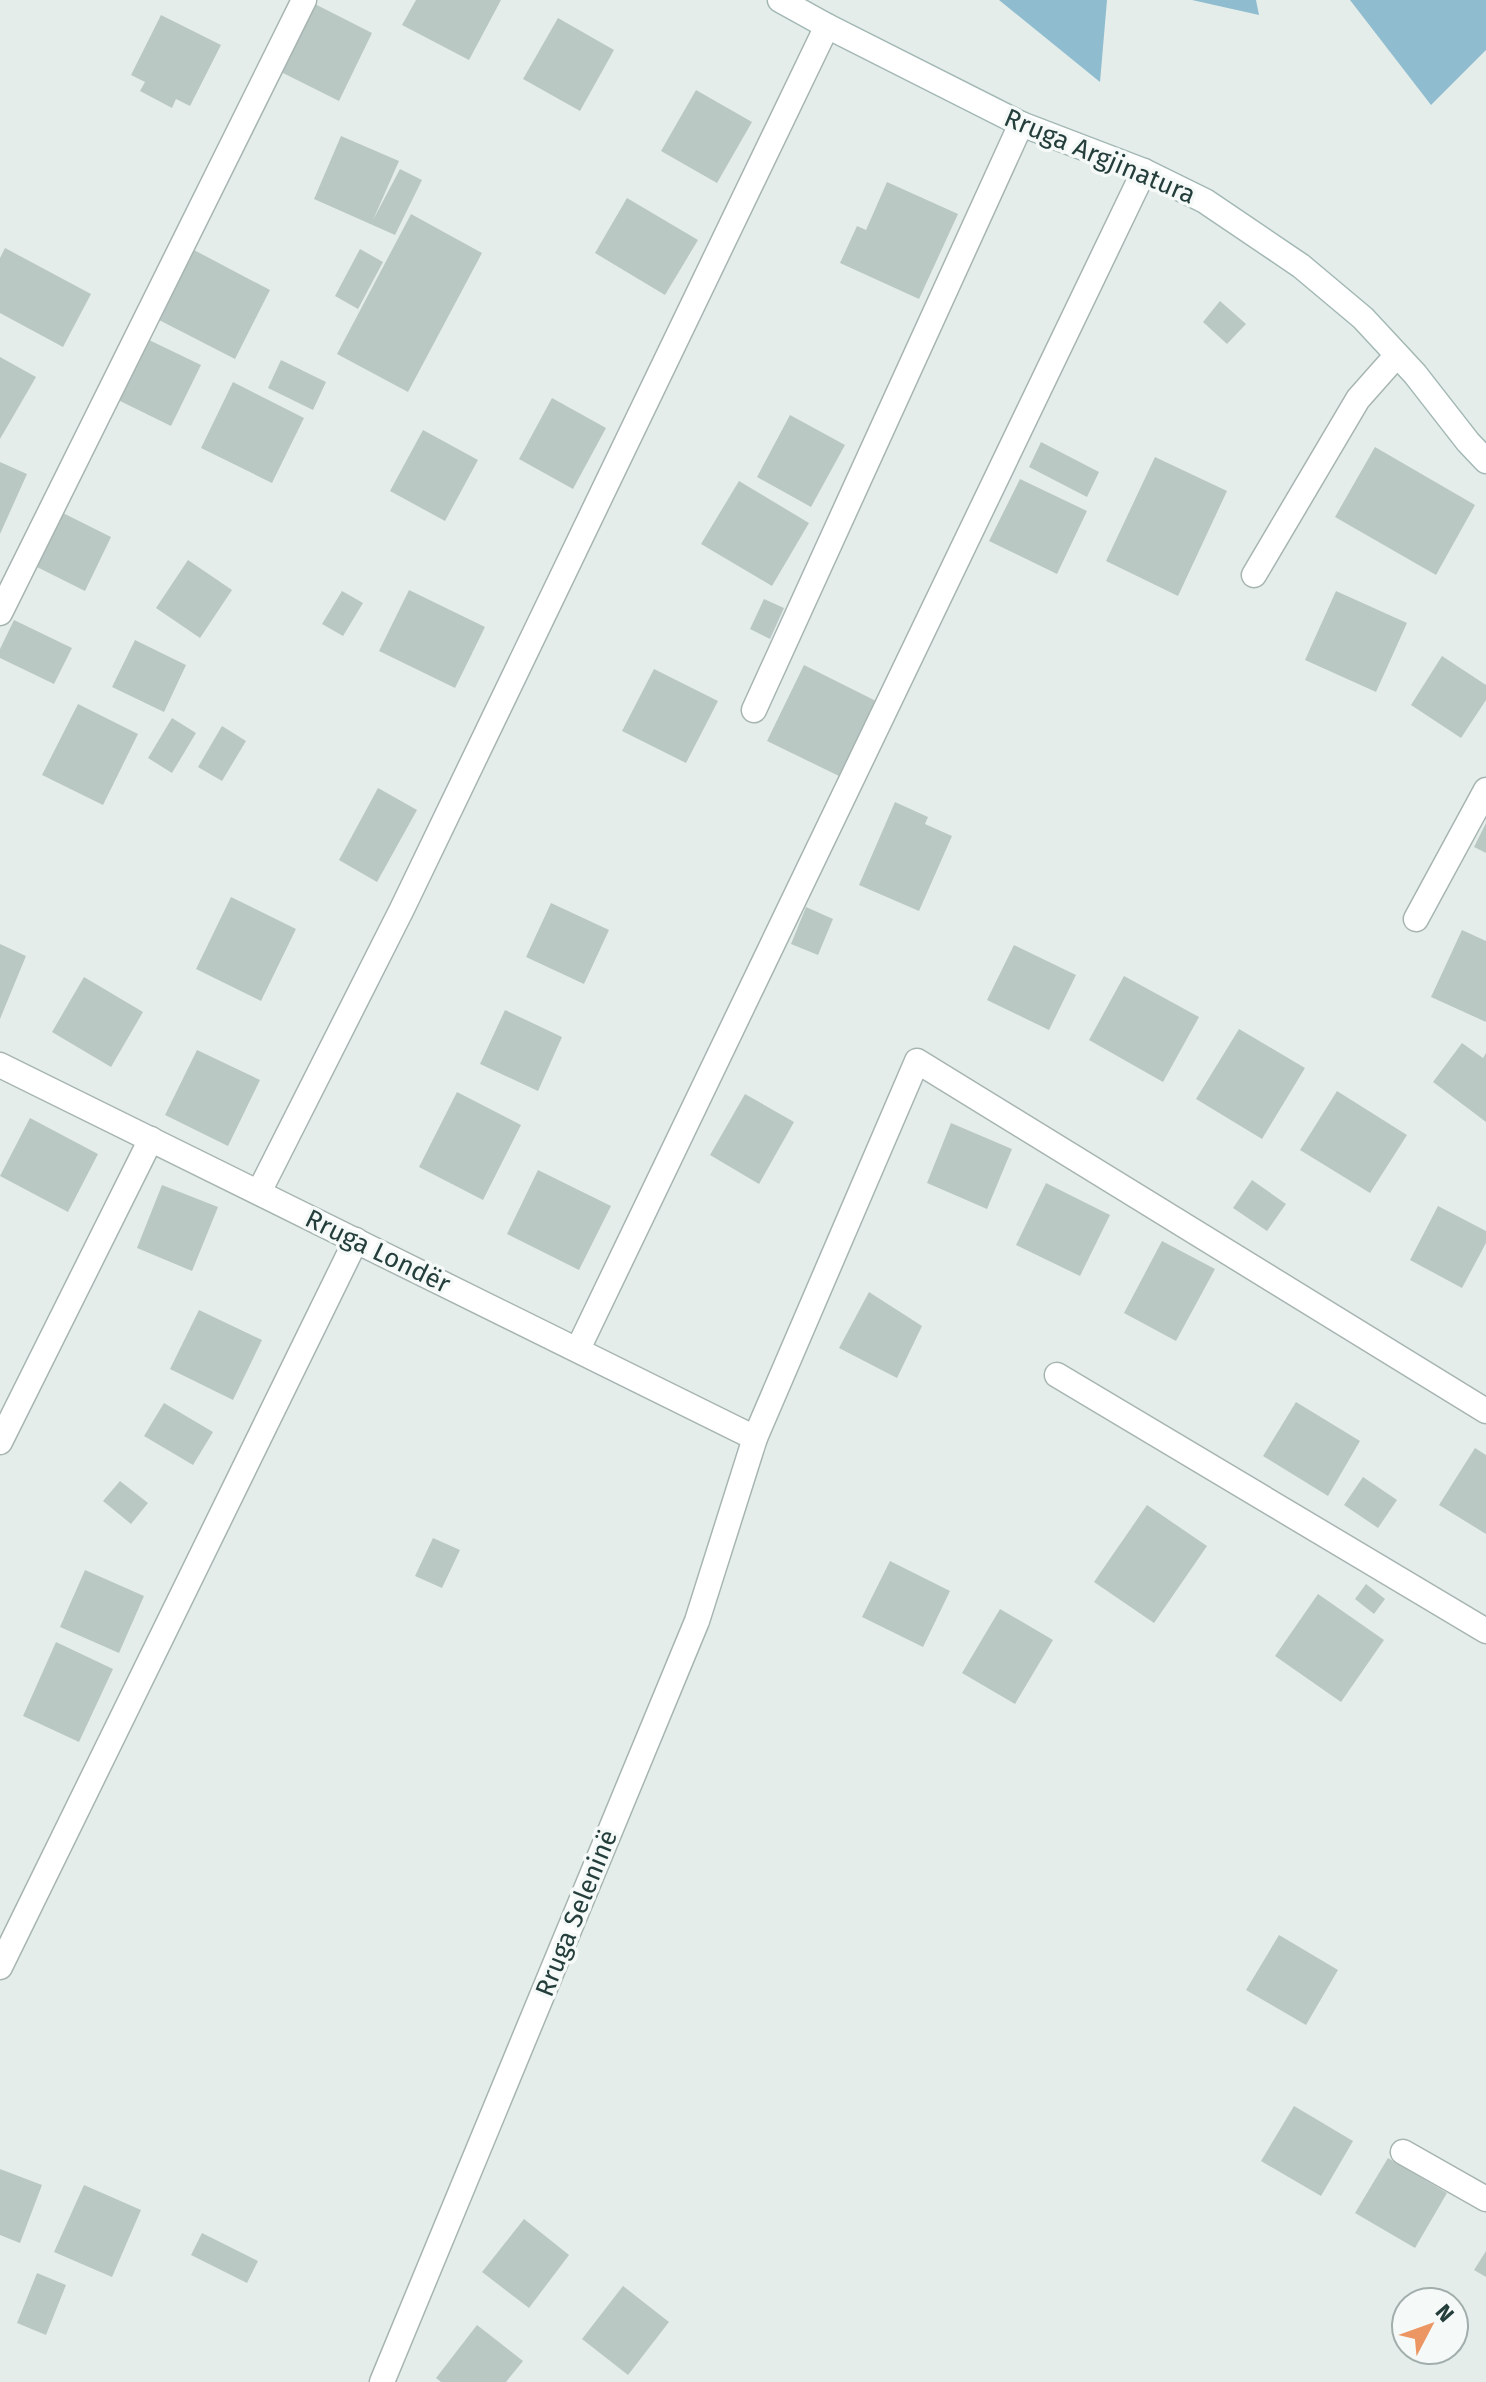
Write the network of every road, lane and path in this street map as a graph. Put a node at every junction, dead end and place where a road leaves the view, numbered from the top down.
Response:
1 (304, 0) edge
2 (780, 0) edge
3 (827, 26) junction
4 (1021, 124) junction
5 (1144, 171) junction
6 (1397, 355) junction
7 (1486, 461) edge
8 (1254, 575) dead end
9 (0, 613) edge
10 (754, 710) dead end
11 (1486, 790) edge
12 (1416, 919) dead end
13 (0, 1065) edge
14 (151, 1139) junction
15 (259, 1192) junction
16 (356, 1240) junction
17 (578, 1349) junction
18 (1057, 1375) dead end
19 (1486, 1411) edge
20 (755, 1438) junction
21 (0, 1442) edge
22 (1486, 1631) edge
23 (0, 1967) edge
24 (1403, 2152) dead end
25 (1486, 2199) edge
26 (387, 2380) edge

1 - 9 street
2 - 3 street, Rruga Argjinatura
3 - 4 street, Rruga Argjinatura
3 - 15 street
4 - 5 street, Rruga Argjinatura
4 - 10 street
5 - 6 street, Rruga Argjinatura
5 - 17 street
6 - 7 street, Rruga Argjinatura
6 - 8 street
11 - 12 street
13 - 14 street, Rruga Londër
14 - 15 street, Rruga Londër
14 - 21 street
15 - 16 street, Rruga Londër
16 - 17 street, Rruga Londër
16 - 23 street
17 - 20 street, Rruga Londër
18 - 22 street
19 - 20 street, Rruga Seleninë
20 - 26 street, Rruga Seleninë
24 - 25 street

